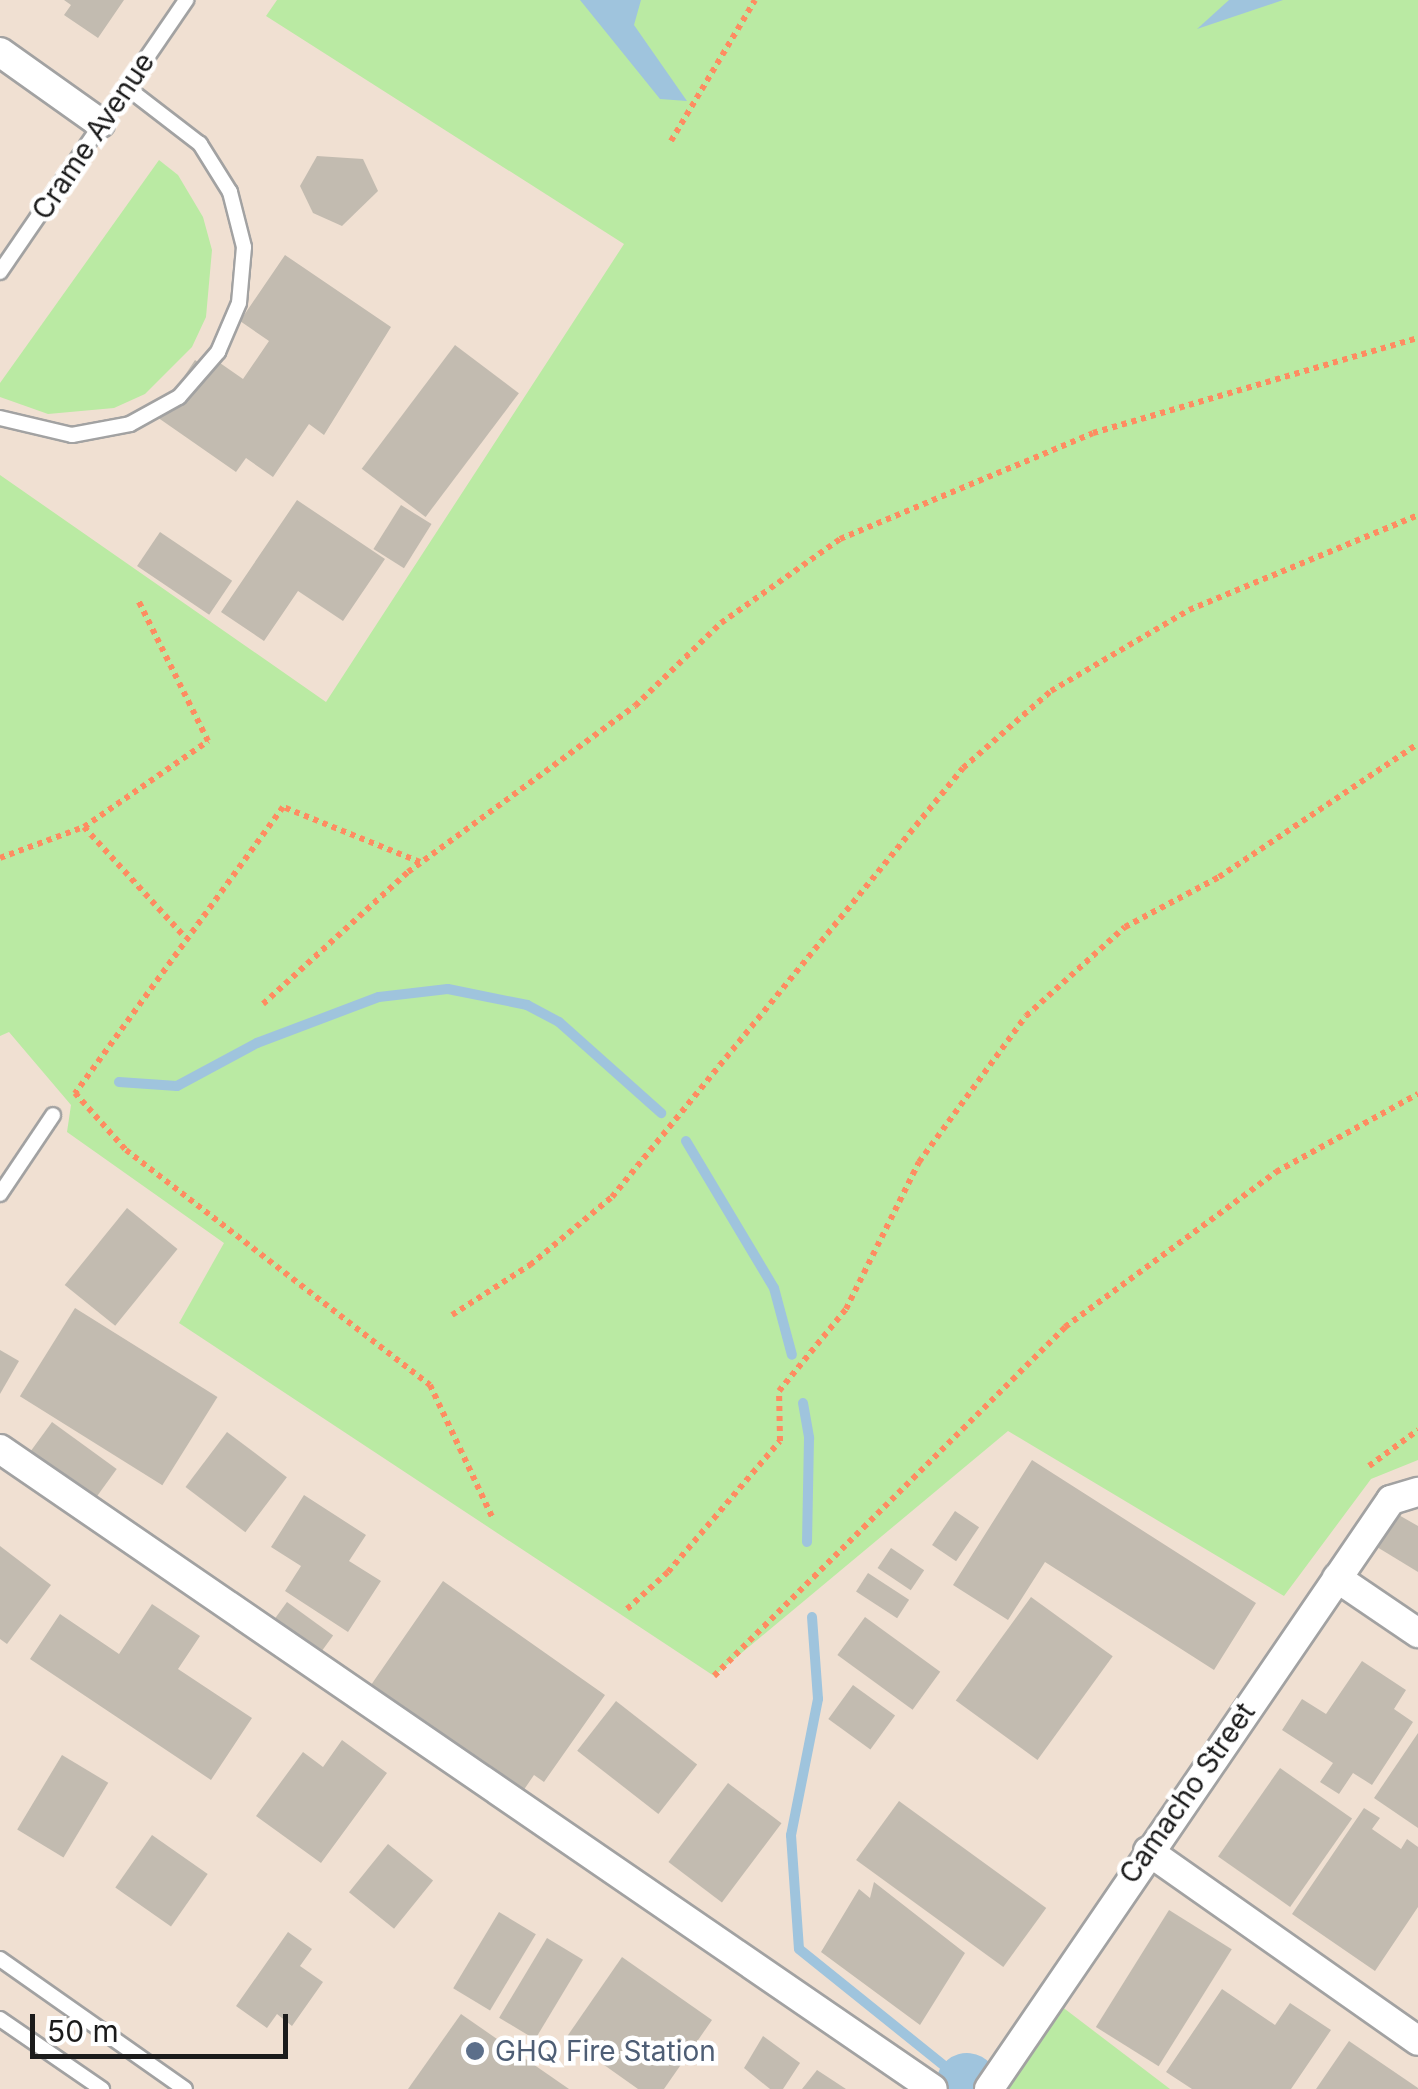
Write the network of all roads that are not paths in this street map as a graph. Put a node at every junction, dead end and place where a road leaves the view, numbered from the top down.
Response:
1 (186, 0) edge
2 (0, 52) edge
3 (126, 87) junction
4 (100, 123) junction
5 (0, 272) edge
6 (0, 418) edge
7 (54, 1115) dead end
8 (0, 1194) edge
9 (0, 1450) edge
10 (1405, 1496) edge
11 (1337, 1578) junction
12 (1418, 1633) edge
13 (1148, 1851) junction
14 (0, 1960) edge
15 (0, 2019) edge
16 (1418, 2041) edge
17 (990, 2088) edge
18 (102, 2089) edge
19 (186, 2089) edge
20 (933, 2089) edge

1 - 3 lane, Crame Avenue
2 - 4 street
3 - 4 lane, Crame Avenue
3 - 6 lane
4 - 5 lane, Crame Avenue
7 - 8 lane
9 - 20 street
10 - 11 street, Camacho Street
11 - 12 street
11 - 13 street, Camacho Street
13 - 16 street
13 - 17 street, Camacho Street
14 - 19 lane
15 - 18 lane

